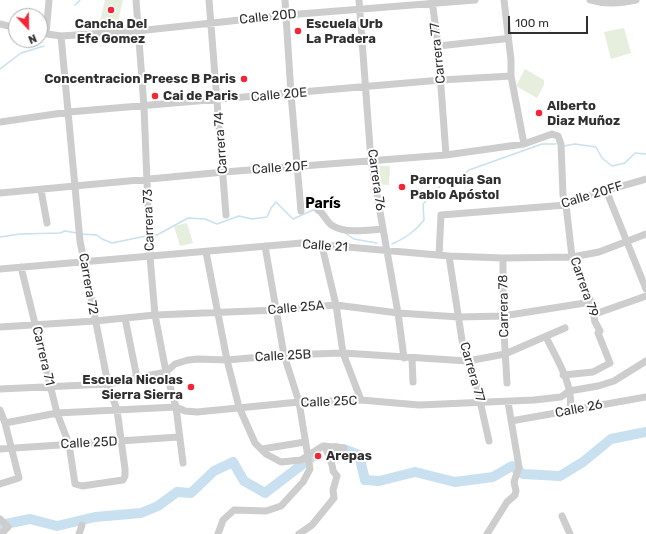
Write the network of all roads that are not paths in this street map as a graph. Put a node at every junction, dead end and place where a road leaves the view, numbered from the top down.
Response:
1 (136, 0) edge
2 (209, 0) edge
3 (286, 0) edge
4 (360, 0) edge
5 (475, 0) edge
6 (504, 0) edge
7 (590, 0) edge
8 (636, 0) edge
9 (432, 2) edge
10 (360, 9) junction
11 (287, 15) junction
12 (210, 24) junction
13 (138, 31) junction
14 (48, 34) edge
15 (61, 36) junction
16 (503, 39) dead end
17 (438, 46) junction
18 (511, 76) junction
19 (441, 80) junction
20 (366, 88) junction
21 (291, 94) junction
22 (218, 100) junction
23 (144, 107) junction
24 (69, 112) junction
25 (0, 122) edge
26 (558, 136) joint
27 (524, 144) junction
28 (446, 155) junction
29 (372, 161) junction
30 (298, 167) junction
31 (224, 172) junction
32 (147, 180) junction
33 (646, 180) edge
34 (75, 186) junction
35 (41, 190) junction
36 (606, 190) junction
37 (0, 193) edge
38 (566, 205) junction
39 (318, 210) dead end
40 (301, 211) dead end
41 (226, 215) dead end
42 (47, 223) dead end
43 (383, 229) junction
44 (646, 234) edge
45 (626, 242) junction
46 (265, 246) junction
47 (322, 246) junction
48 (387, 251) junction
49 (206, 252) junction
50 (439, 255) junction
51 (448, 256) junction
52 (150, 257) junction
53 (503, 258) junction
54 (572, 258) junction
55 (84, 262) junction
56 (21, 267) junction
57 (0, 269) edge
58 (646, 289) edge
59 (646, 296) edge
60 (591, 302) junction
61 (336, 305) junction
62 (277, 310) junction
63 (217, 312) junction
64 (398, 313) junction
65 (595, 314) junction
66 (155, 315) junction
67 (503, 316) junction
68 (459, 317) junction
69 (125, 318) junction
70 (95, 321) junction
71 (36, 324) junction
72 (0, 327) edge
73 (565, 328) dead end
74 (546, 337) junction
75 (342, 353) junction
76 (505, 354) junction
77 (284, 355) junction
78 (404, 358) junction
79 (412, 359) junction
80 (227, 360) junction
81 (468, 361) junction
82 (646, 361) edge
83 (166, 372) junction
84 (563, 375) junction
85 (137, 378) junction
86 (413, 382) dead end
87 (507, 383) dead end
88 (108, 384) junction
89 (50, 388) junction
90 (0, 390) edge
91 (569, 391) junction
92 (646, 397) edge
93 (361, 400) junction
94 (299, 402) junction
95 (508, 402) junction
96 (481, 404) junction
97 (176, 407) junction
98 (239, 407) junction
99 (570, 409) junction
100 (0, 410) edge
101 (117, 410) junction
102 (57, 413) junction
103 (511, 420) junction
104 (5, 423) junction
105 (179, 437) junction
106 (121, 441) junction
107 (489, 441) dead end
108 (305, 442) junction
109 (69, 444) junction
110 (11, 447) junction
111 (344, 448) dead end
112 (0, 449) edge
113 (262, 449) junction
114 (326, 451) junction
115 (308, 458) junction
116 (183, 463) dead end
117 (74, 482) joint
118 (0, 484) edge
119 (562, 516) dead end
120 (0, 519) edge
121 (82, 525) dead end
122 (1, 534) edge
123 (79, 534) edge
124 (218, 534) edge
125 (299, 534) edge
126 (487, 534) edge
127 (570, 534) edge

1 - 13 street, Carrera 73
2 - 12 street, Carrera 74
3 - 11 street
4 - 10 street, Carrera 76
5 - 9 street, Calle 20D
6 - 18 street
7 - 8 street
9 - 10 street, Calle 20D
9 - 17 street, Carrera 77
10 - 11 street, Calle 20D
10 - 20 street, Carrera 76
11 - 12 street, Calle 20D
11 - 21 street
12 - 13 street, Calle 20D
12 - 22 street, Carrera 74
13 - 15 street, Calle 20D
13 - 23 street, Carrera 73
14 - 15 street, Calle 20D
15 - 24 street, Carrera 72
16 - 17 street
17 - 19 street, Carrera 77
18 - 19 street, Calle 20E
18 - 27 street
19 - 20 street, Calle 20E
19 - 28 street, Carrera 77
20 - 21 street, Calle 20E
20 - 29 street, Carrera 76
21 - 22 street, Calle 20E
21 - 30 street
22 - 23 street, Calle 20E
22 - 31 street, Carrera 74
23 - 24 street, Calle 20E
23 - 32 street, Carrera 73
24 - 25 street, Calle 20E
24 - 34 street, Carrera 72
26 - 27 street, Calle 20F
26 - 38 street, Carrera 79
27 - 28 street, Calle 20F
28 - 29 street, Calle 20F
29 - 30 street, Calle 20F
29 - 43 street, Carrera 76
30 - 31 street, Calle 20F
30 - 40 street
31 - 32 street, Calle 20F
31 - 41 street, Carrera 74
32 - 34 street, Calle 20F
32 - 52 street, Carrera 73
33 - 36 street, Calle 20FF
34 - 35 street, Calle 20F
34 - 55 street, Carrera 72
35 - 37 street, Calle 20F
35 - 42 street
36 - 38 street, Calle 20FF
36 - 45 street
38 - 50 street, Calle 20FF
38 - 54 street, Carrera 79
39 - 43 street
43 - 48 street, Carrera 76
44 - 45 street, Calle 21
45 - 54 street, Calle 21
45 - 58 street
46 - 47 street, Calle 21
46 - 49 street, Calle 21
46 - 62 street
47 - 48 street, Calle 21
47 - 61 street
48 - 50 street, Calle 21
48 - 64 street, Carrera 76
49 - 52 street, Calle 21
49 - 63 street
50 - 51 street, Calle 21
51 - 53 street, Calle 21
51 - 68 street, Carrera 77
52 - 55 street, Calle 21
52 - 66 street, Carrera 73
53 - 54 street, Calle 21
53 - 67 street, Carrera 78
54 - 60 street, Carrera 79
55 - 56 street, Calle 21
55 - 70 street, Carrera 72
56 - 57 street, Calle 21
56 - 71 street, Carrera 71
59 - 65 street
60 - 65 street, Carrera 79
60 - 67 street, Calle 25A
61 - 62 street, Calle 25A
61 - 64 street, Calle 25A
61 - 75 street
62 - 63 street, Calle 25A
62 - 77 street
63 - 66 street, Calle 25A
63 - 80 street
64 - 68 street, Calle 25A
64 - 78 street, Carrera 76
65 - 84 street, Carrera 79
66 - 69 street, Calle 25A
66 - 83 street, Carrera 73
67 - 68 street, Calle 25A
67 - 76 street, Carrera 78
68 - 81 street, Carrera 77
69 - 70 street, Calle 25A
69 - 85 street
70 - 71 street, Calle 25A
70 - 88 street, Carrera 72
71 - 72 street, Calle 25A
71 - 89 street, Carrera 71
73 - 74 street, Calle 25B
74 - 76 street, Calle 25B
74 - 84 street
75 - 77 street, Calle 25B
75 - 78 street, Calle 25B
75 - 93 street
76 - 81 street, Calle 25B
76 - 87 street, Carrera 78
77 - 80 street, Calle 25B
77 - 94 street
78 - 79 street, Calle 25B
79 - 81 street, Calle 25B
79 - 86 street
80 - 83 street, Calle 25B
80 - 98 street
81 - 96 street, Carrera 77
82 - 91 street, Calle 25C
83 - 85 street, Calle 25B
83 - 97 street, Carrera 73
84 - 91 street
85 - 88 street, Calle 25B
88 - 89 street, Calle 25B
88 - 101 street, Carrera 72
89 - 90 street, Calle 25B
89 - 102 street, Carrera 71
91 - 95 street, Calle 25C
91 - 99 street
92 - 99 street, Calle 26
93 - 94 street, Calle 25C
93 - 96 street, Calle 25C
94 - 98 street, Calle 25C
94 - 108 street
95 - 96 street, Calle 25C
95 - 103 street
96 - 107 street, Carrera 77
97 - 98 street, Calle 25C
97 - 101 street, Calle 25C
97 - 105 street, Carrera 73
98 - 113 street
99 - 103 street, Calle 26
100 - 104 street
101 - 102 street, Calle 25C
101 - 106 street, Carrera 72
102 - 104 street, Calle 25C
102 - 109 street, Carrera 71
103 - 126 street
104 - 110 street
105 - 106 street, Calle 25D
105 - 116 street, Carrera 73
106 - 109 street, Calle 25D
106 - 117 street, Carrera 72
108 - 113 street
108 - 115 street
109 - 110 street, Calle 25D
109 - 117 street, Carrera 71
110 - 112 street, Calle 25D
110 - 118 street
111 - 114 street
113 - 115 street
114 - 115 street
114 - 125 street
115 - 124 street
119 - 127 street
120 - 122 street
121 - 123 street

